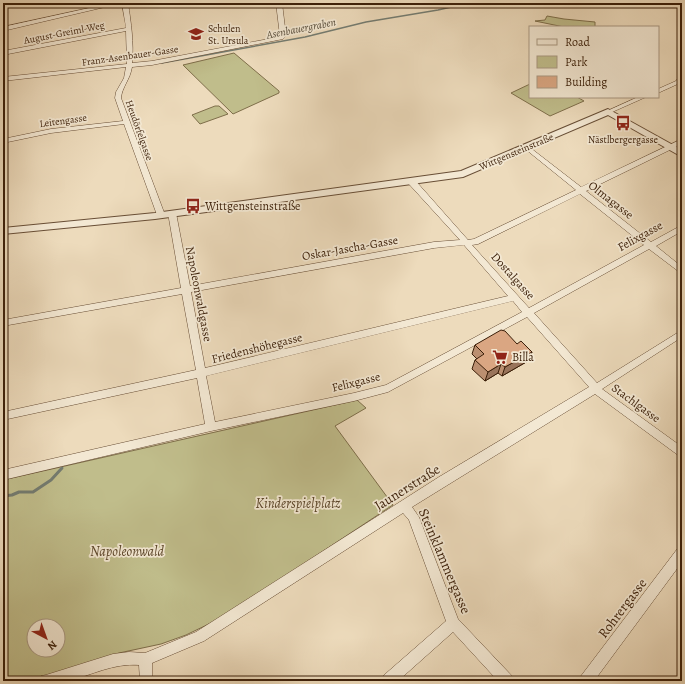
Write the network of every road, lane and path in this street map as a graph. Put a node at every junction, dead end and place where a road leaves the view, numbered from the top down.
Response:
1 (119, 3) edge
2 (125, 3) edge
3 (279, 3) edge
4 (3, 29) edge
5 (128, 29) junction
6 (3, 53) edge
7 (129, 66) junction
8 (682, 76) edge
9 (3, 79) edge
10 (659, 91) edge
11 (641, 98) edge
12 (608, 112) junction
13 (127, 122) junction
14 (3, 141) edge
15 (682, 141) edge
16 (526, 147) junction
17 (670, 147) junction
18 (682, 154) edge
19 (411, 181) junction
20 (580, 190) junction
21 (172, 213) junction
22 (161, 215) junction
23 (682, 228) edge
24 (3, 231) edge
25 (467, 243) junction
26 (650, 245) junction
27 (682, 271) edge
28 (186, 289) junction
29 (515, 298) junction
30 (530, 312) junction
31 (3, 323) edge
32 (682, 333) edge
33 (202, 373) junction
34 (596, 388) junction
35 (3, 416) edge
36 (212, 427) junction
37 (682, 453) edge
38 (3, 475) edge
39 (405, 506) junction
40 (682, 552) edge
41 (453, 623) junction
42 (145, 660) junction
43 (46, 681) edge
44 (146, 681) edge
45 (388, 681) edge
46 (507, 681) edge
47 (586, 681) edge

1 - 4 street
2 - 5 street, Heudörfelgasse
3 - 7 street, Franz-Asenbauer-Gasse
5 - 6 street, August-Greiml-Weg
5 - 7 street, Heudörfelgasse
7 - 9 street, Franz-Asenbauer-Gasse
7 - 13 street, Heudörfelgasse
8 - 10 street
11 - 12 street, Wittgensteinstraße
12 - 16 street, Wittgensteinstraße
12 - 17 street
13 - 14 street, Leitengasse
13 - 22 street, Heudörfelgasse
15 - 17 street, Oskar-Jascha-Gasse
16 - 19 street, Wittgensteinstraße
16 - 20 street, Olmagasse
17 - 18 street
17 - 20 street, Oskar-Jascha-Gasse
19 - 21 street, Wittgensteinstraße
19 - 25 street, Dostalgasse
20 - 25 street, Oskar-Jascha-Gasse
20 - 26 street, Olmagasse
21 - 22 street, Wittgensteinstraße
21 - 28 street, Napoleonwaldgasse
22 - 24 street, Wittgensteinstraße
23 - 26 street, Felixgasse
25 - 28 street, Oskar-Jascha-Gasse
25 - 29 street, Dostalgasse
26 - 27 street, Olmagasse
26 - 30 street, Felixgasse
28 - 31 street, Oskar-Jascha-Gasse
28 - 33 street, Napoleonwaldgasse
29 - 30 street, Dostalgasse
29 - 33 street, Friedenshöhegasse
30 - 34 street, Dostalgasse
30 - 36 street, Felixgasse
32 - 34 street, Jaunerstraße
33 - 35 street, Friedenshöhegasse
33 - 36 street, Napoleonwaldgasse
34 - 37 street, Stachlgasse
34 - 39 street, Jaunerstraße
36 - 38 street, Felixgasse
39 - 41 street, Steinklammergasse
39 - 42 street, Jaunerstraße
40 - 47 street, Rohrergasse
41 - 45 street
41 - 46 street, Steinklammergasse
42 - 43 street
42 - 44 street

